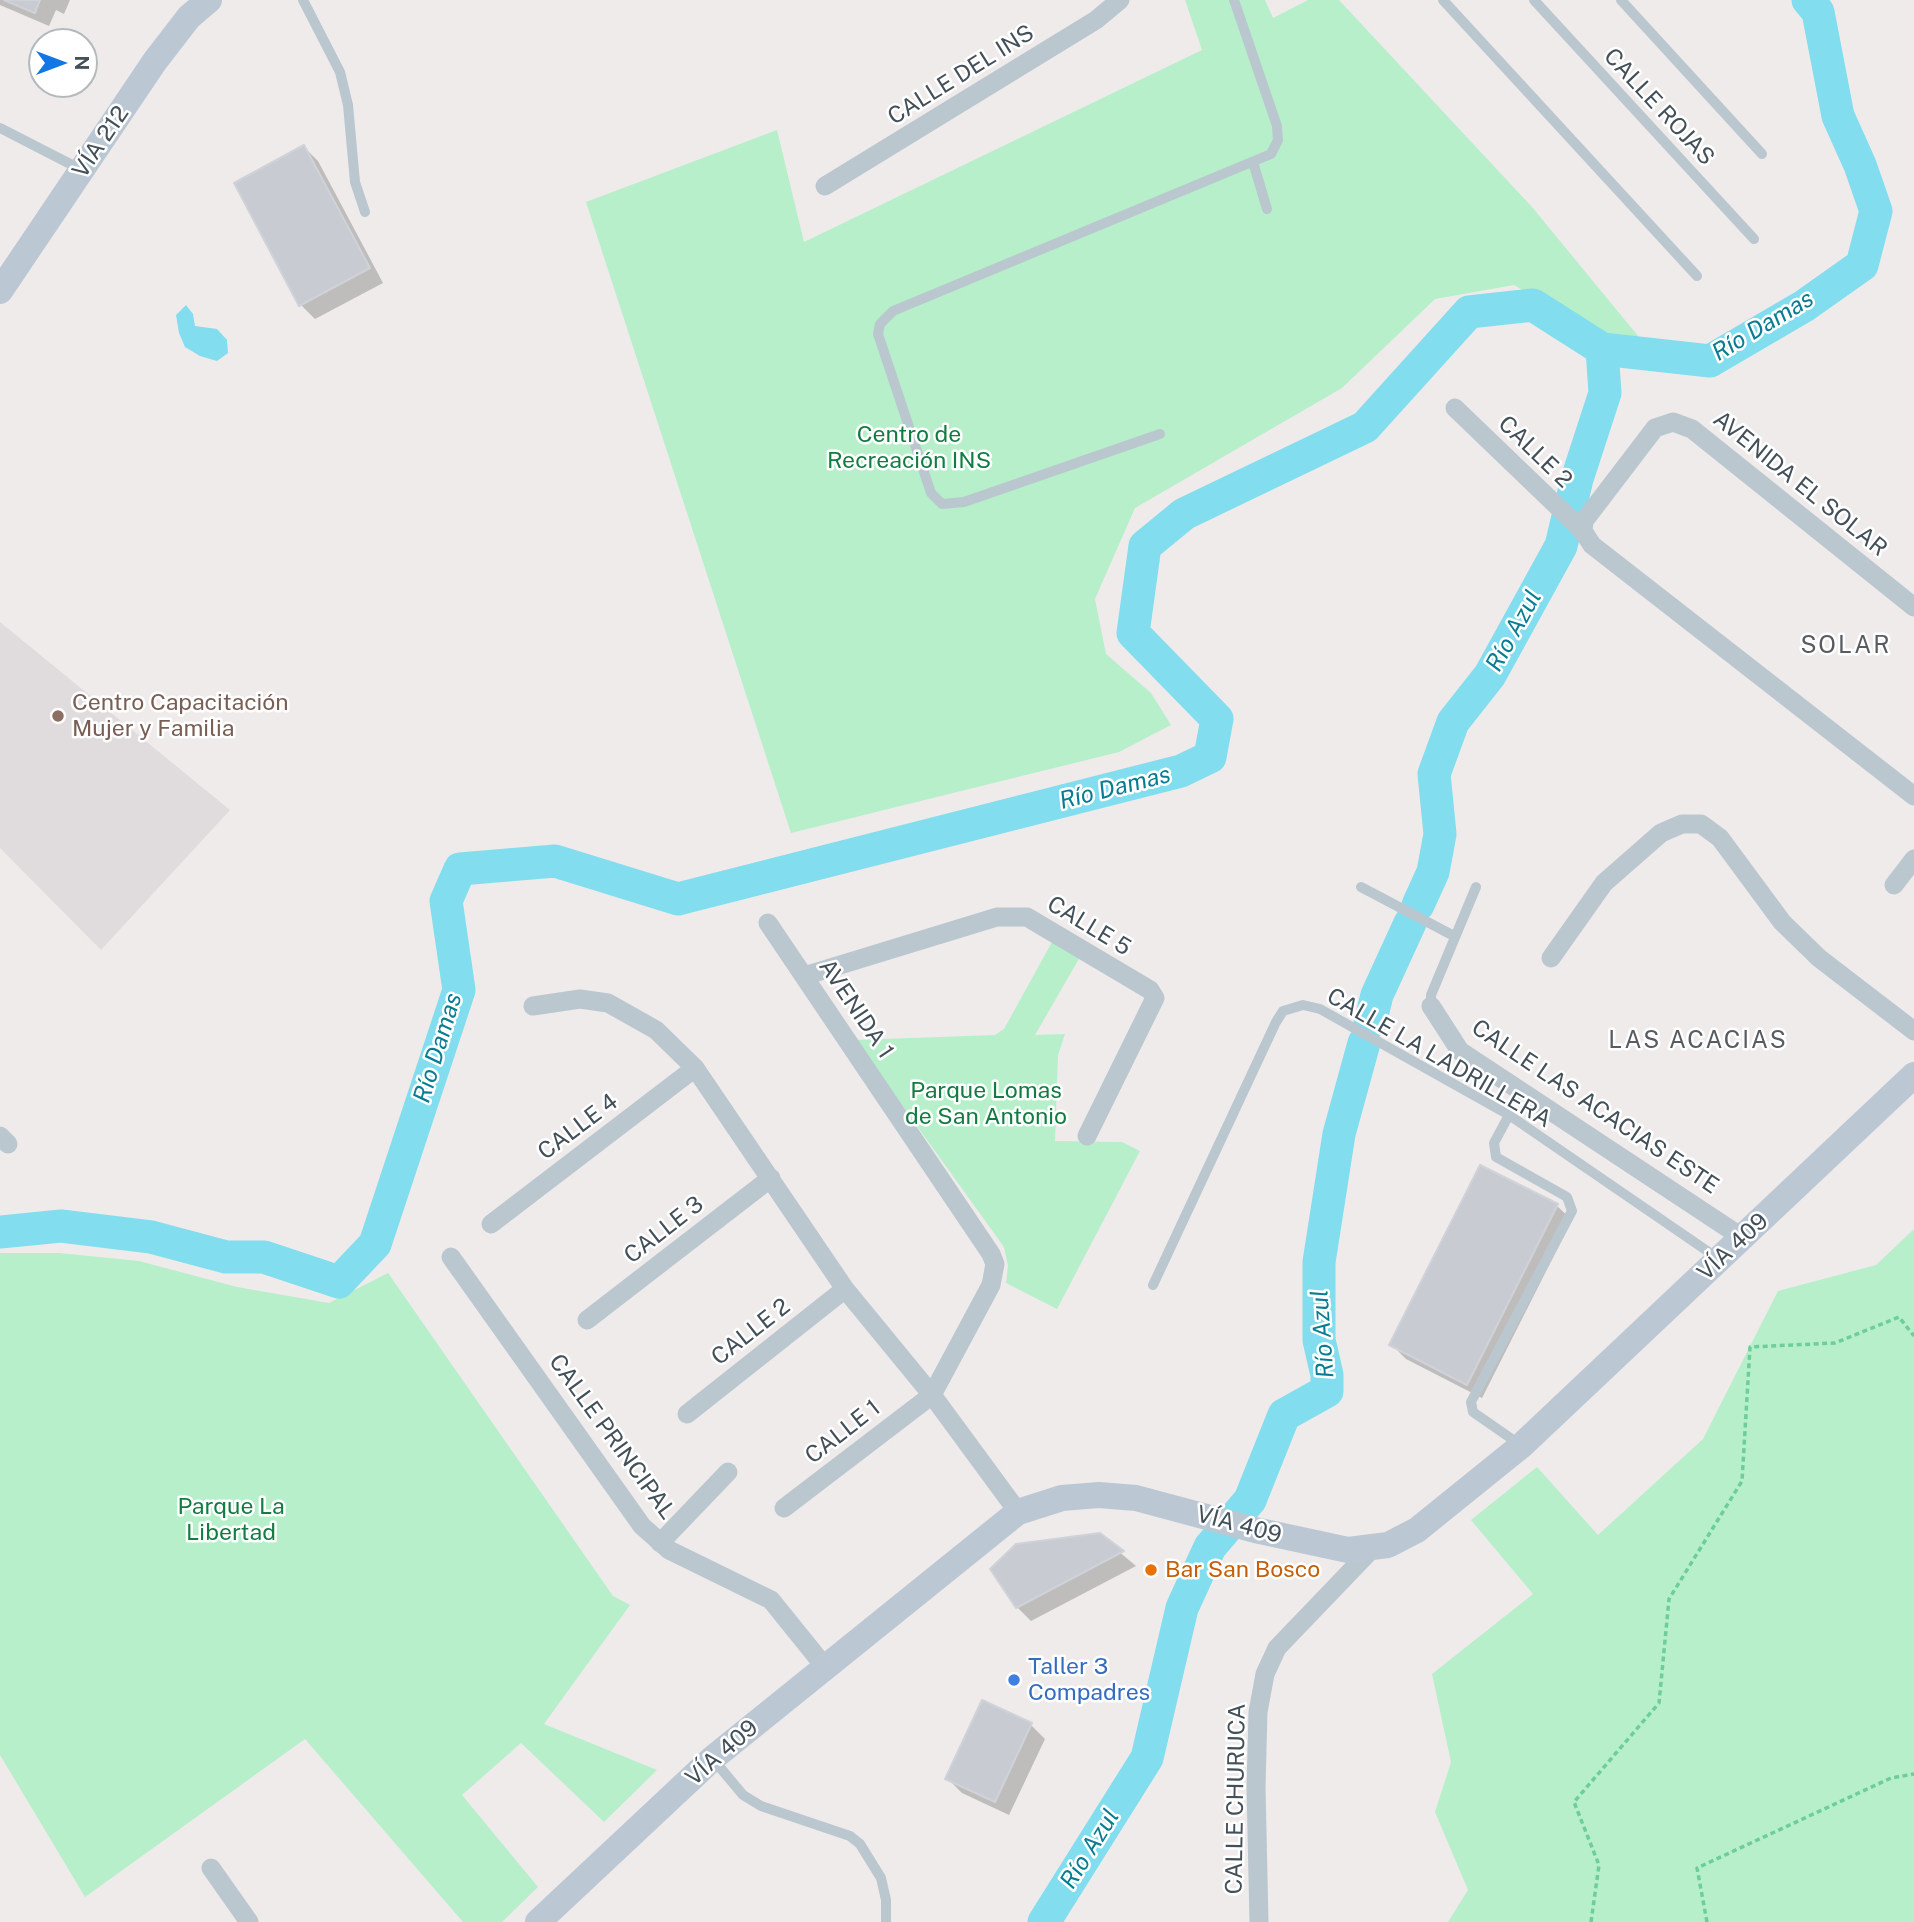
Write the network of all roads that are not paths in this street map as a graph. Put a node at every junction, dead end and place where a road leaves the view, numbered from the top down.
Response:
1 (303, 0) edge
2 (1119, 0) edge
3 (1234, 0) edge
4 (1443, 0) edge
5 (1534, 0) edge
6 (1622, 0) edge
7 (197, 6) edge
8 (0, 128) edge
9 (1762, 154) dead end
10 (1252, 162) junction
11 (83, 170) junction
12 (825, 186) dead end
13 (1267, 209) dead end
14 (365, 212) dead end
15 (1754, 239) dead end
16 (1697, 276) dead end
17 (0, 291) edge
18 (1455, 408) dead end
19 (1160, 434) dead end
20 (1580, 528) junction
21 (1914, 607) edge
22 (1914, 796) edge
23 (1914, 859) edge
24 (1894, 885) dead end
25 (1361, 887) dead end
26 (1476, 887) dead end
27 (768, 923) dead end
28 (1454, 936) junction
29 (1551, 958) dead end
30 (804, 976) junction
31 (533, 1006) dead end
32 (1431, 1006) joint
33 (1914, 1031) edge
34 (695, 1068) junction
35 (1914, 1075) edge
36 (1509, 1115) junction
37 (1087, 1136) dead end
38 (771, 1178) junction
39 (491, 1224) dead end
40 (1743, 1238) junction
41 (451, 1257) dead end
42 (1719, 1260) junction
43 (1153, 1286) dead end
44 (845, 1289) junction
45 (587, 1320) dead end
46 (932, 1395) junction
47 (687, 1414) dead end
48 (1521, 1446) junction
49 (728, 1472) dead end
50 (785, 1508) dead end
51 (1018, 1512) junction
52 (660, 1543) junction
53 (1372, 1549) junction
54 (825, 1667) junction
55 (713, 1758) junction
56 (211, 1868) dead end
57 (249, 1922) edge
58 (538, 1922) edge
59 (886, 1922) edge
60 (1259, 1922) edge

1 - 14 lane
2 - 12 street, CALLE DEL INS
3 - 10 lane
4 - 16 lane
5 - 15 lane, CALLE ROJAS
6 - 9 lane
7 - 11 street, VÍA 212
8 - 11 lane
10 - 13 lane
10 - 19 lane
11 - 17 street, VÍA 212
18 - 20 street, CALLE 2
20 - 21 street, AVENIDA EL SOLAR
20 - 22 street
23 - 24 street
25 - 28 lane
26 - 28 lane
27 - 30 street, AVENIDA 1
28 - 32 lane
29 - 33 street
30 - 37 street, CALLE 5
30 - 46 street, AVENIDA 1
31 - 34 street
32 - 40 street, CALLE LAS ACACIAS ESTE
34 - 38 street
34 - 39 street, CALLE 4
35 - 40 street, VÍA 409
36 - 42 lane, CALLE LA LADRILLERA
36 - 43 lane, CALLE LA LADRILLERA
36 - 48 lane
38 - 44 street
38 - 45 street, CALLE 3
40 - 42 street, VÍA 409
41 - 52 street, CALLE PRINCIPAL
42 - 48 street, VÍA 409
44 - 46 street
44 - 47 street, CALLE 2
46 - 50 street, CALLE 1
46 - 51 street
48 - 53 street, VÍA 409
49 - 52 street
51 - 53 street, VÍA 409
51 - 54 street, VÍA 409
52 - 54 street, CALLE PRINCIPAL
53 - 60 street, CALLE CHURUCA
54 - 55 street, VÍA 409
55 - 58 street, VÍA 409
55 - 59 lane
56 - 57 street

